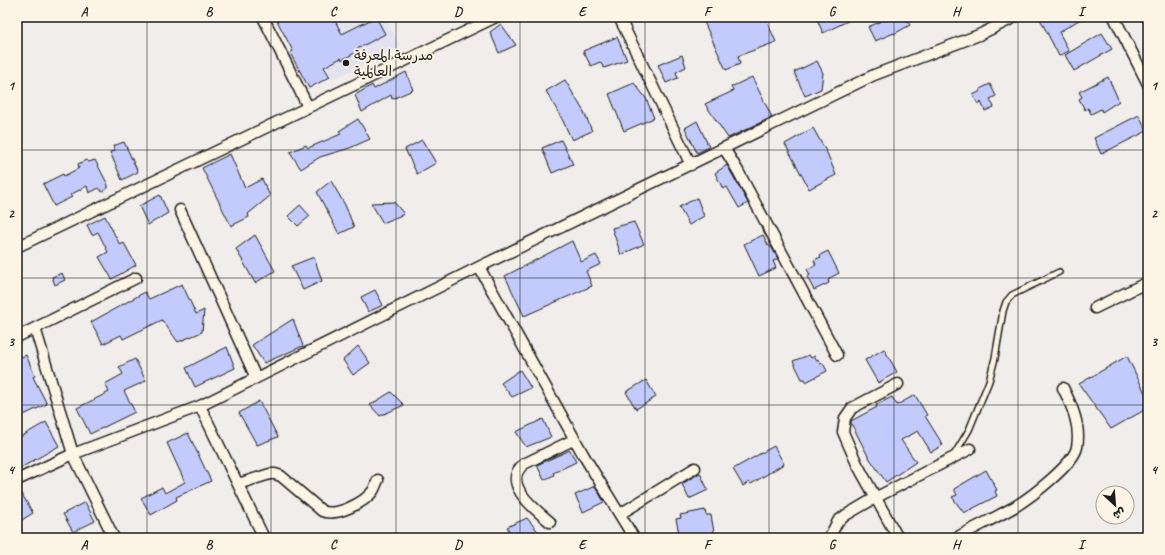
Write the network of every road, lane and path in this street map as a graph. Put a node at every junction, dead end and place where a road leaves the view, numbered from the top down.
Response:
1 (263, 17) edge
2 (496, 17) edge
3 (619, 17) edge
4 (1015, 17) edge
5 (1114, 17) edge
6 (1148, 84) edge
7 (308, 107) junction
8 (724, 148) junction
9 (691, 165) junction
10 (180, 210) dead end
11 (17, 247) edge
12 (479, 267) junction
13 (1059, 272) dead end
14 (136, 278) dead end
15 (1148, 282) edge
16 (1095, 308) dead end
17 (35, 328) junction
18 (17, 337) edge
19 (837, 355) dead end
20 (256, 378) junction
21 (898, 384) dead end
22 (1063, 388) dead end
23 (200, 406) junction
24 (575, 439) junction
25 (970, 449) dead end
26 (73, 454) junction
27 (952, 458) junction
28 (695, 468) dead end
29 (17, 480) edge
30 (378, 480) dead end
31 (238, 484) junction
32 (875, 498) junction
33 (620, 514) junction
34 (550, 522) dead end
35 (114, 538) edge
36 (264, 538) edge
37 (634, 538) edge
38 (829, 538) edge
39 (898, 538) edge
40 (956, 538) edge

1 - 7 street
2 - 7 street
3 - 9 street
4 - 8 street
5 - 6 street
7 - 11 street
8 - 9 street
8 - 19 street
9 - 12 street
10 - 20 street
12 - 20 street
12 - 24 street
13 - 27 lane
14 - 17 street
15 - 16 street
17 - 18 street
17 - 26 street
20 - 23 street
21 - 32 street
22 - 40 street
23 - 26 street
23 - 31 street
24 - 33 street
24 - 34 street
25 - 27 street
26 - 29 street
26 - 35 street
27 - 32 street
28 - 33 street
30 - 31 street
31 - 36 street
32 - 38 street
32 - 39 street
33 - 37 street

